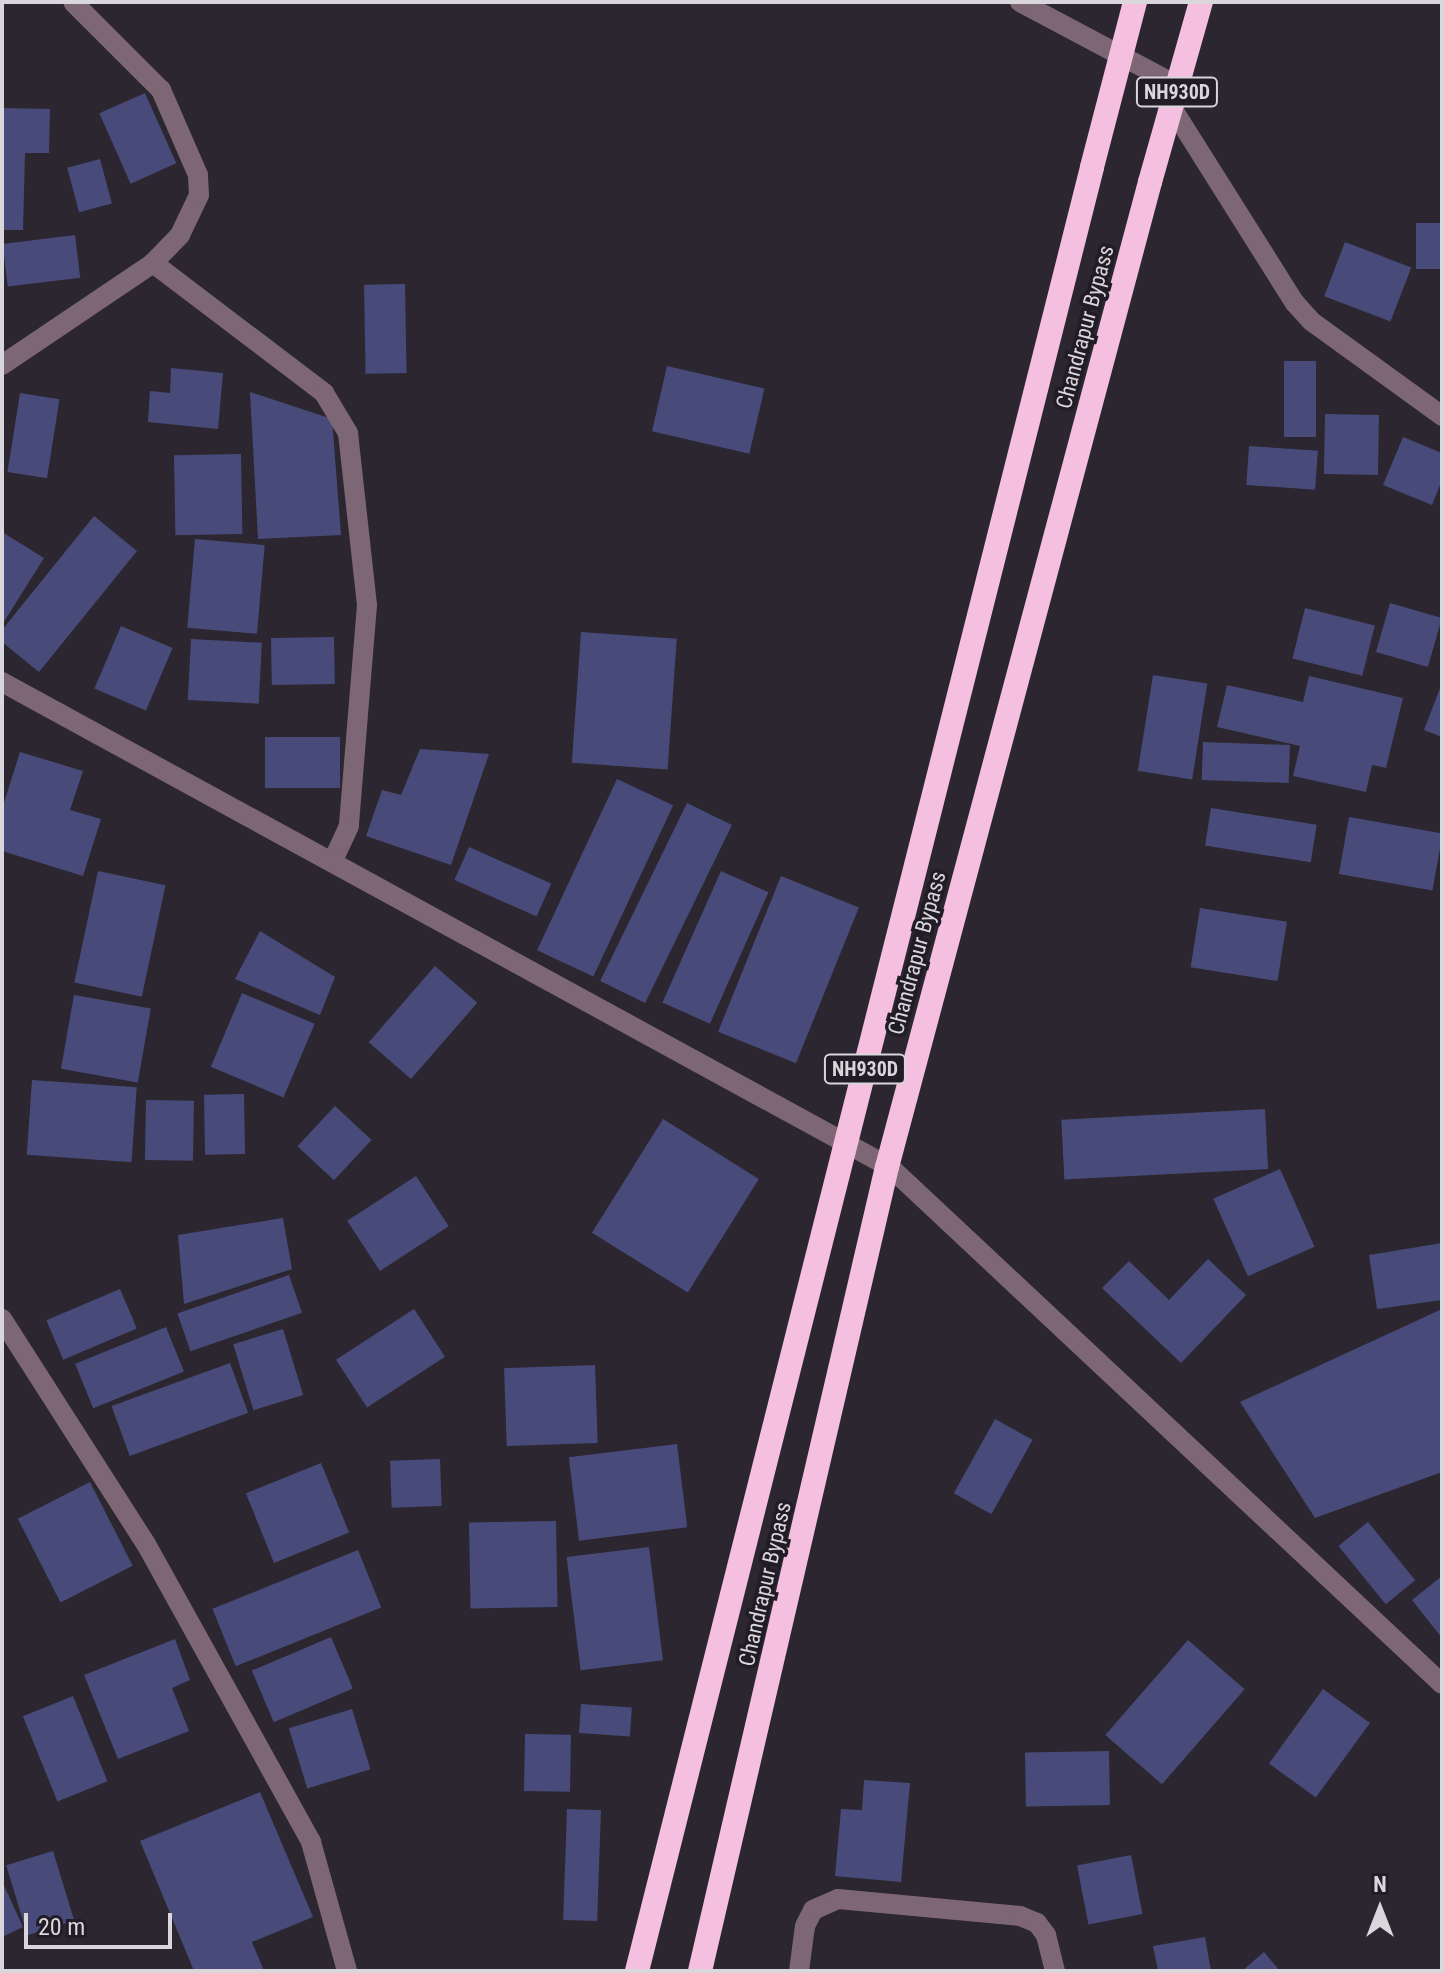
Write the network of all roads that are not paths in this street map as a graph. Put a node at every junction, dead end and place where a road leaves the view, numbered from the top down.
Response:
1 (73, 2) edge
2 (1020, 2) edge
3 (1135, 2) edge
4 (1201, 2) edge
5 (1121, 56) junction
6 (1175, 97) junction
7 (153, 263) junction
8 (2, 365) edge
9 (1442, 416) edge
10 (2, 682) edge
11 (332, 862) junction
12 (2, 1319) edge
13 (1442, 1684) edge
14 (347, 1971) edge
15 (637, 1971) edge
16 (700, 1971) edge
17 (799, 1971) edge
18 (1055, 1971) edge

1 - 7 street
2 - 5 street
3 - 5 highway, Chandrapur Bypass / NH930D
4 - 6 highway, Chandrapur Bypass / NH930D
5 - 6 street
5 - 15 highway, Chandrapur Bypass / NH930D, bridge
6 - 9 street
6 - 16 highway, Chandrapur Bypass / NH930D, bridge
7 - 8 street
7 - 11 street
10 - 11 street
11 - 13 street
12 - 14 street
17 - 18 street

